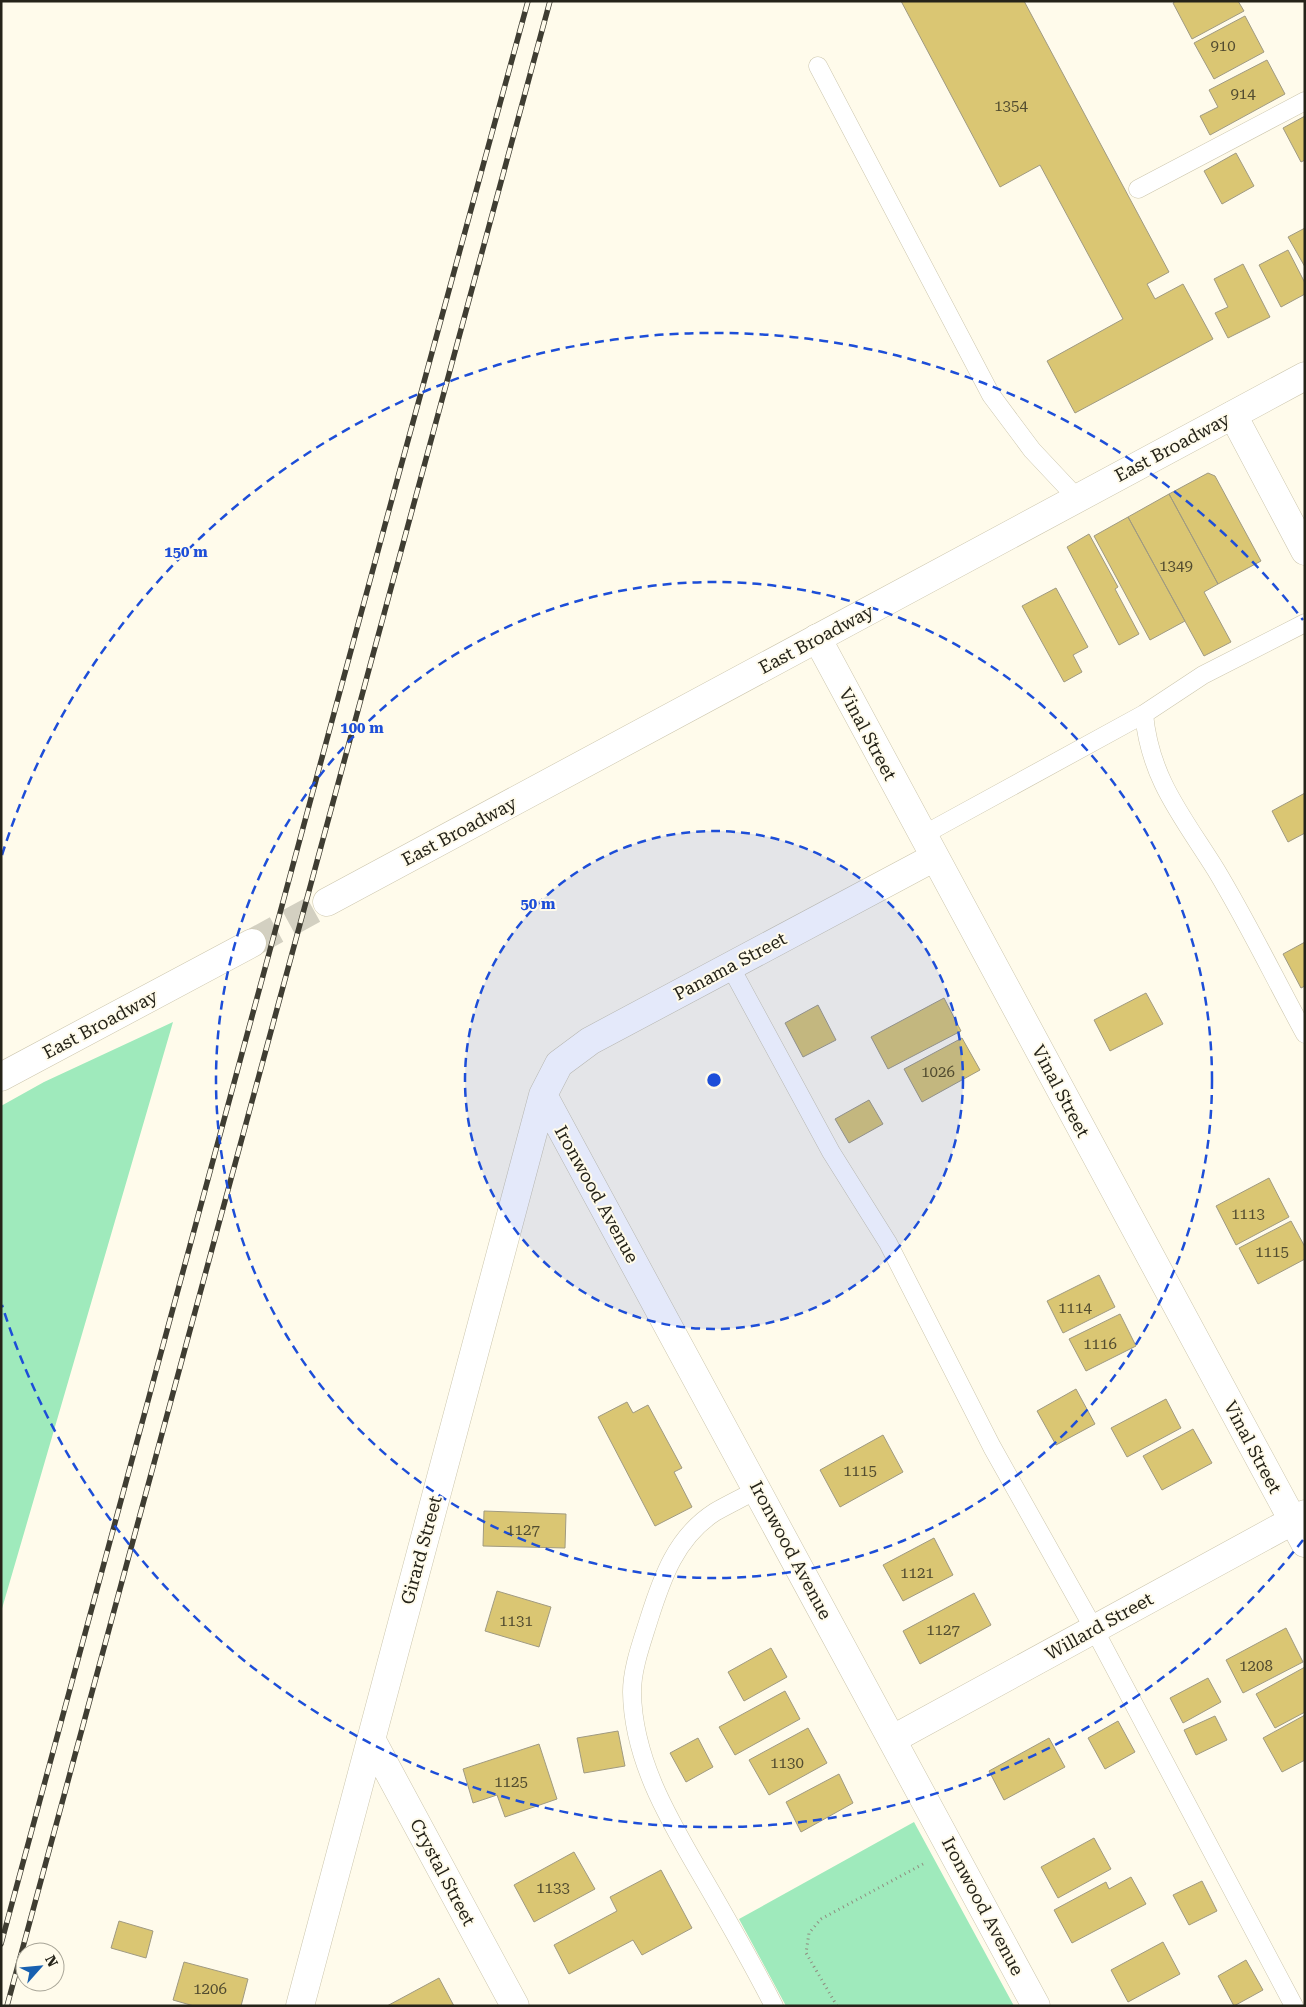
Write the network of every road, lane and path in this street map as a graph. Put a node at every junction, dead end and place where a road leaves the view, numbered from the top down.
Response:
1 (818, 66) dead end
2 (1305, 101) edge
3 (1138, 189) dead end
4 (1305, 376) edge
5 (1233, 415) junction
6 (1077, 498) junction
7 (1305, 551) edge
8 (1305, 623) edge
9 (817, 638) junction
10 (1144, 714) junction
11 (929, 846) junction
12 (327, 902) tunnel mouth
13 (252, 942) tunnel mouth
14 (730, 966) junction
15 (1305, 1034) edge
16 (1, 1077) edge
17 (543, 1095) junction
18 (758, 1490) junction
19 (1301, 1526) edge
20 (1094, 1629) junction
21 (371, 1739) junction
22 (893, 1739) junction
23 (923, 1864) dead end
24 (300, 2006) edge
25 (515, 2006) edge
26 (774, 2006) edge
27 (837, 2006) edge
28 (1036, 2006) edge
29 (1294, 2006) edge

1 - 6 lane
2 - 3 lane
4 - 5 street, East Broadway
5 - 6 street, East Broadway
5 - 7 street
6 - 9 street, East Broadway
8 - 10 lane
9 - 11 street, Vinal Street
9 - 12 street, East Broadway
10 - 11 lane
10 - 15 lane
11 - 14 street, Panama Street
11 - 19 street, Vinal Street
13 - 16 street, East Broadway
14 - 17 street, Panama Street
14 - 20 lane
17 - 18 street, Ironwood Avenue
17 - 21 street, Girard Street
18 - 22 street, Ironwood Avenue
18 - 26 lane
19 - 20 street, Willard Street
20 - 22 street, Willard Street
20 - 29 lane
21 - 24 street, Girard Street
21 - 25 street, Crystal Street
22 - 28 street, Ironwood Avenue
23 - 27 path

